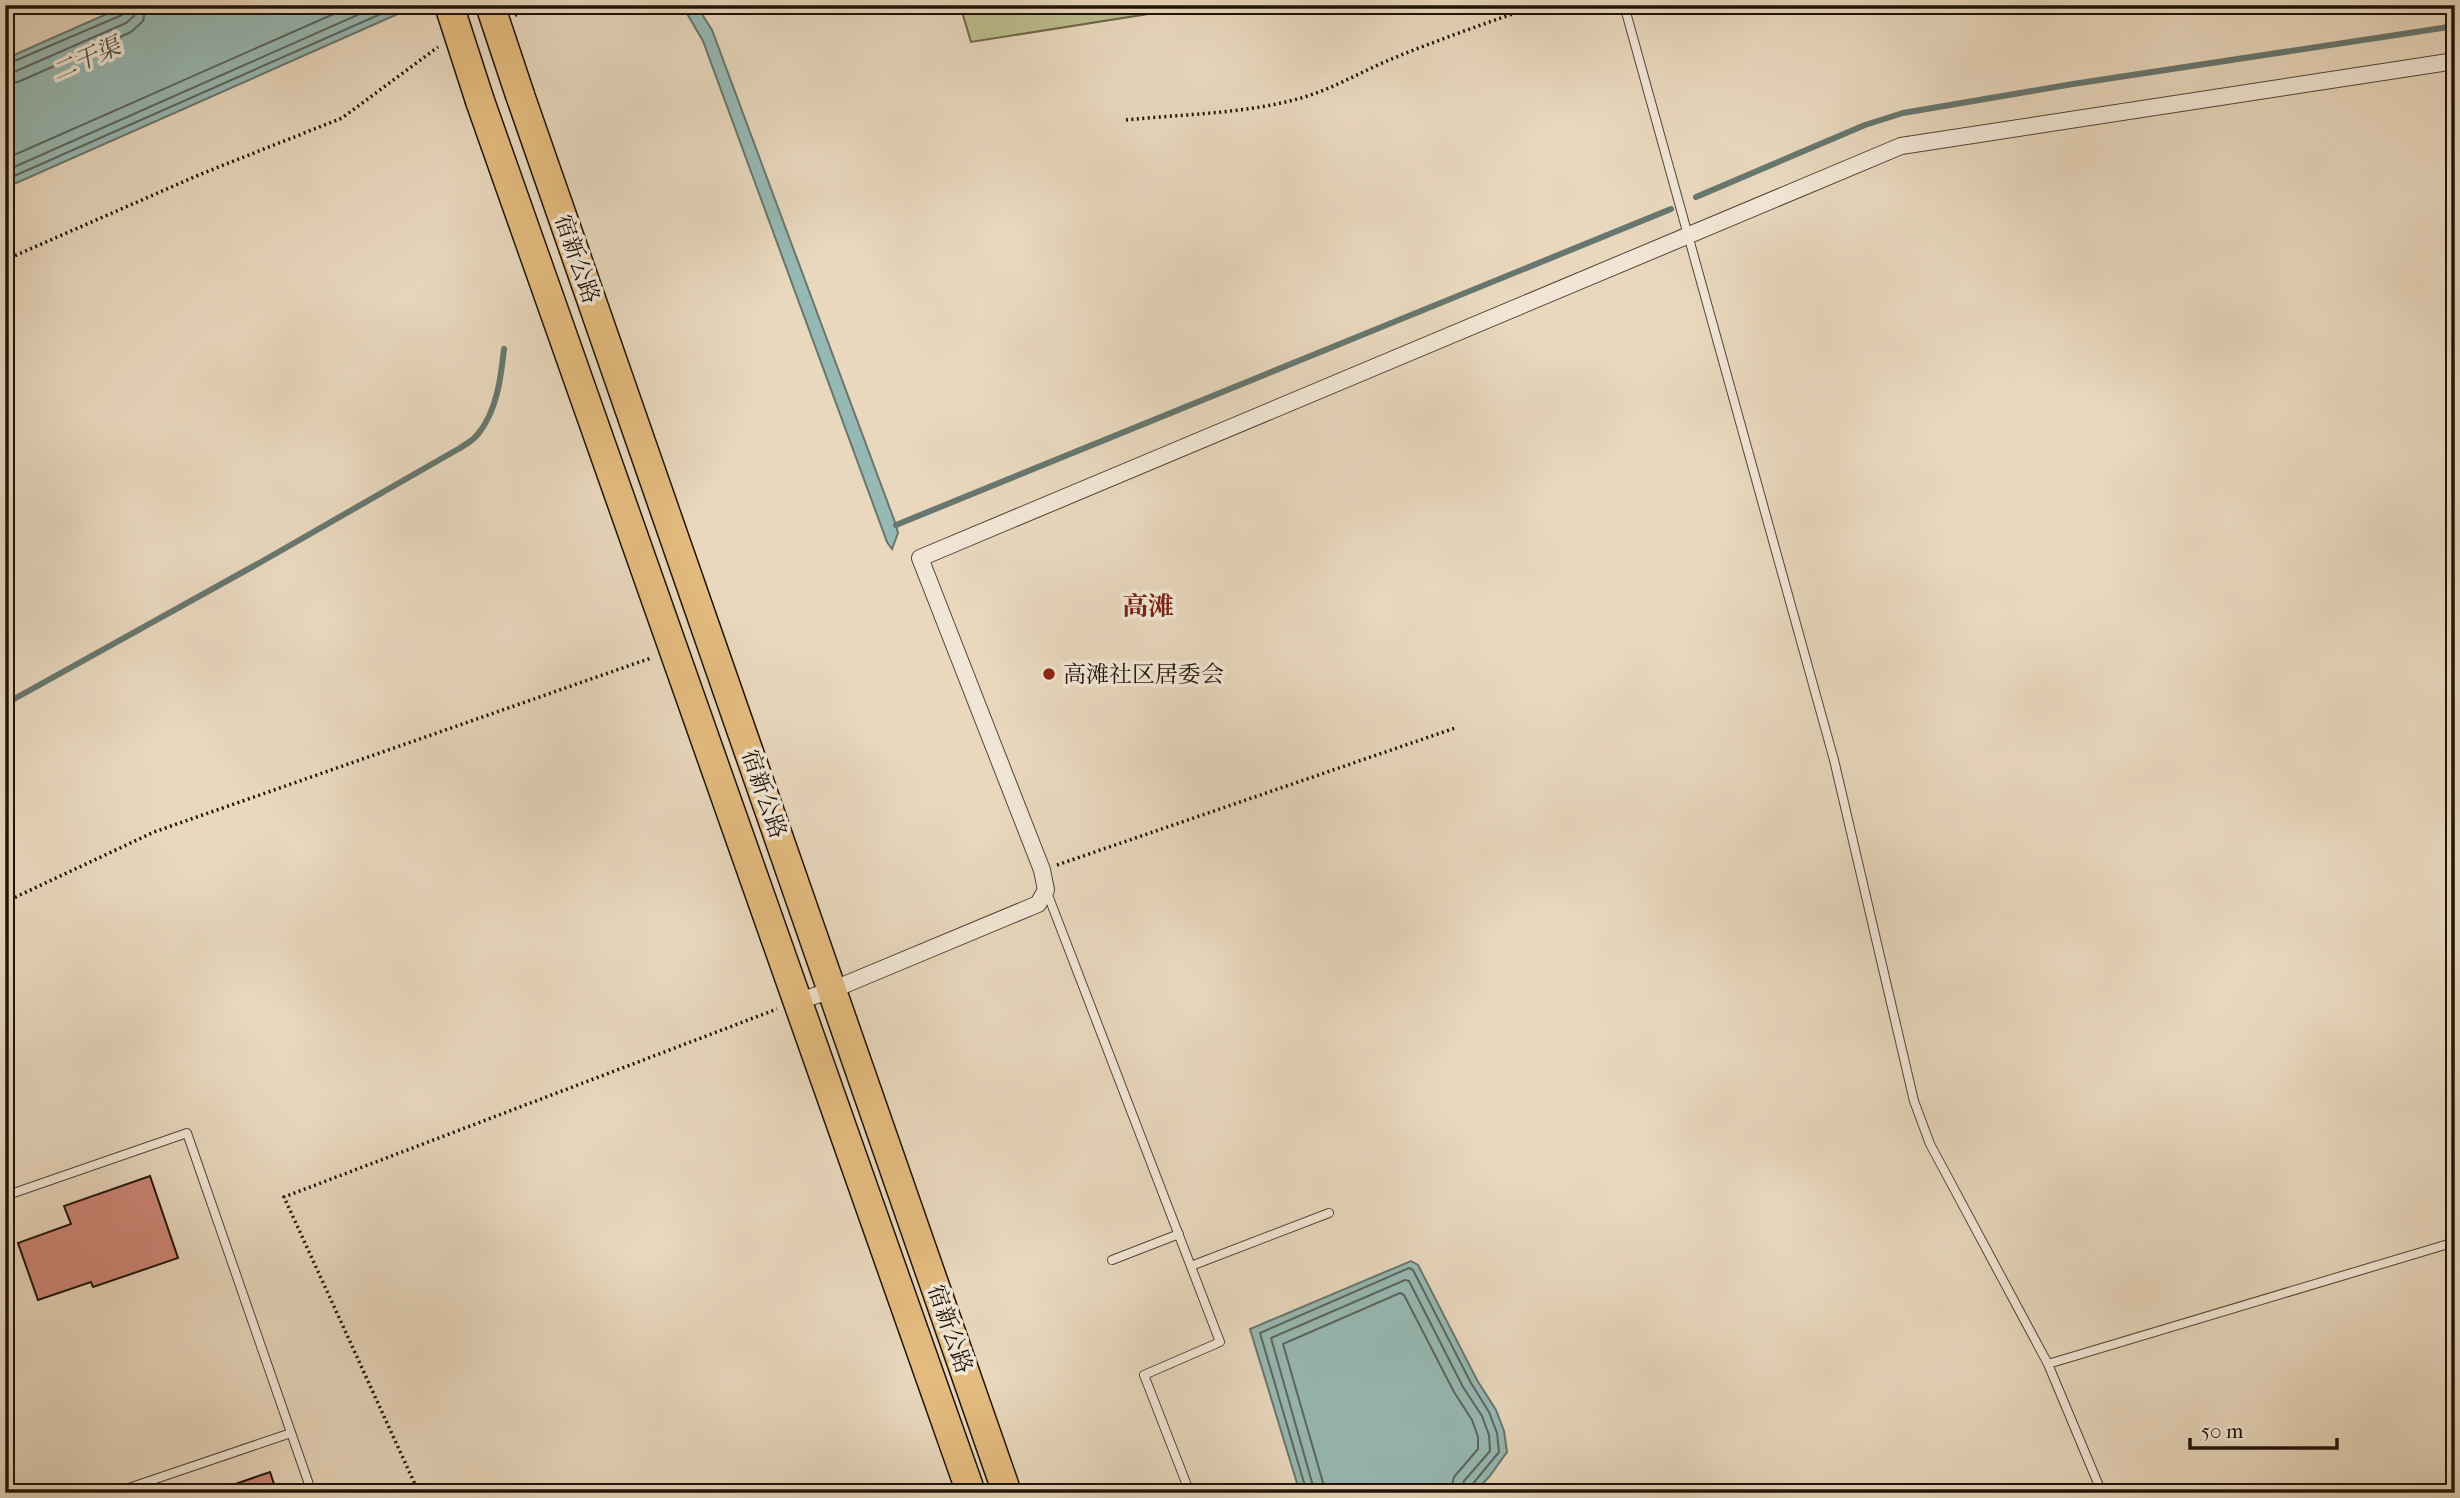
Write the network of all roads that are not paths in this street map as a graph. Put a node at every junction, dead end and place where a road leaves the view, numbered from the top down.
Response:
1 (449, 5) edge
2 (1624, 5) edge
3 (502, 10) edge
4 (2455, 61) edge
5 (1689, 235) junction
6 (1046, 890) junction
7 (832, 990) junction
8 (799, 1001) junction
9 (5, 1196) edge
10 (1329, 1213) dead end
11 (1179, 1234) junction
12 (2455, 1242) edge
13 (1112, 1260) dead end
14 (1191, 1266) junction
15 (2049, 1364) junction
16 (291, 1433) junction
17 (114, 1493) edge
18 (312, 1493) edge
19 (971, 1493) edge
20 (1007, 1493) edge
21 (1190, 1493) edge
22 (2102, 1493) edge

1 - 8 highway, 宿新公路, bridge
2 - 5 lane
3 - 7 highway, 宿新公路, bridge
4 - 5 street
5 - 6 street
5 - 15 lane
6 - 7 street
6 - 11 lane
7 - 8 street
7 - 20 highway, 宿新公路
8 - 19 highway, 宿新公路
9 - 16 lane
10 - 14 lane
11 - 13 lane
11 - 14 lane
12 - 15 lane
14 - 21 lane
15 - 22 lane
16 - 17 lane
16 - 18 lane

